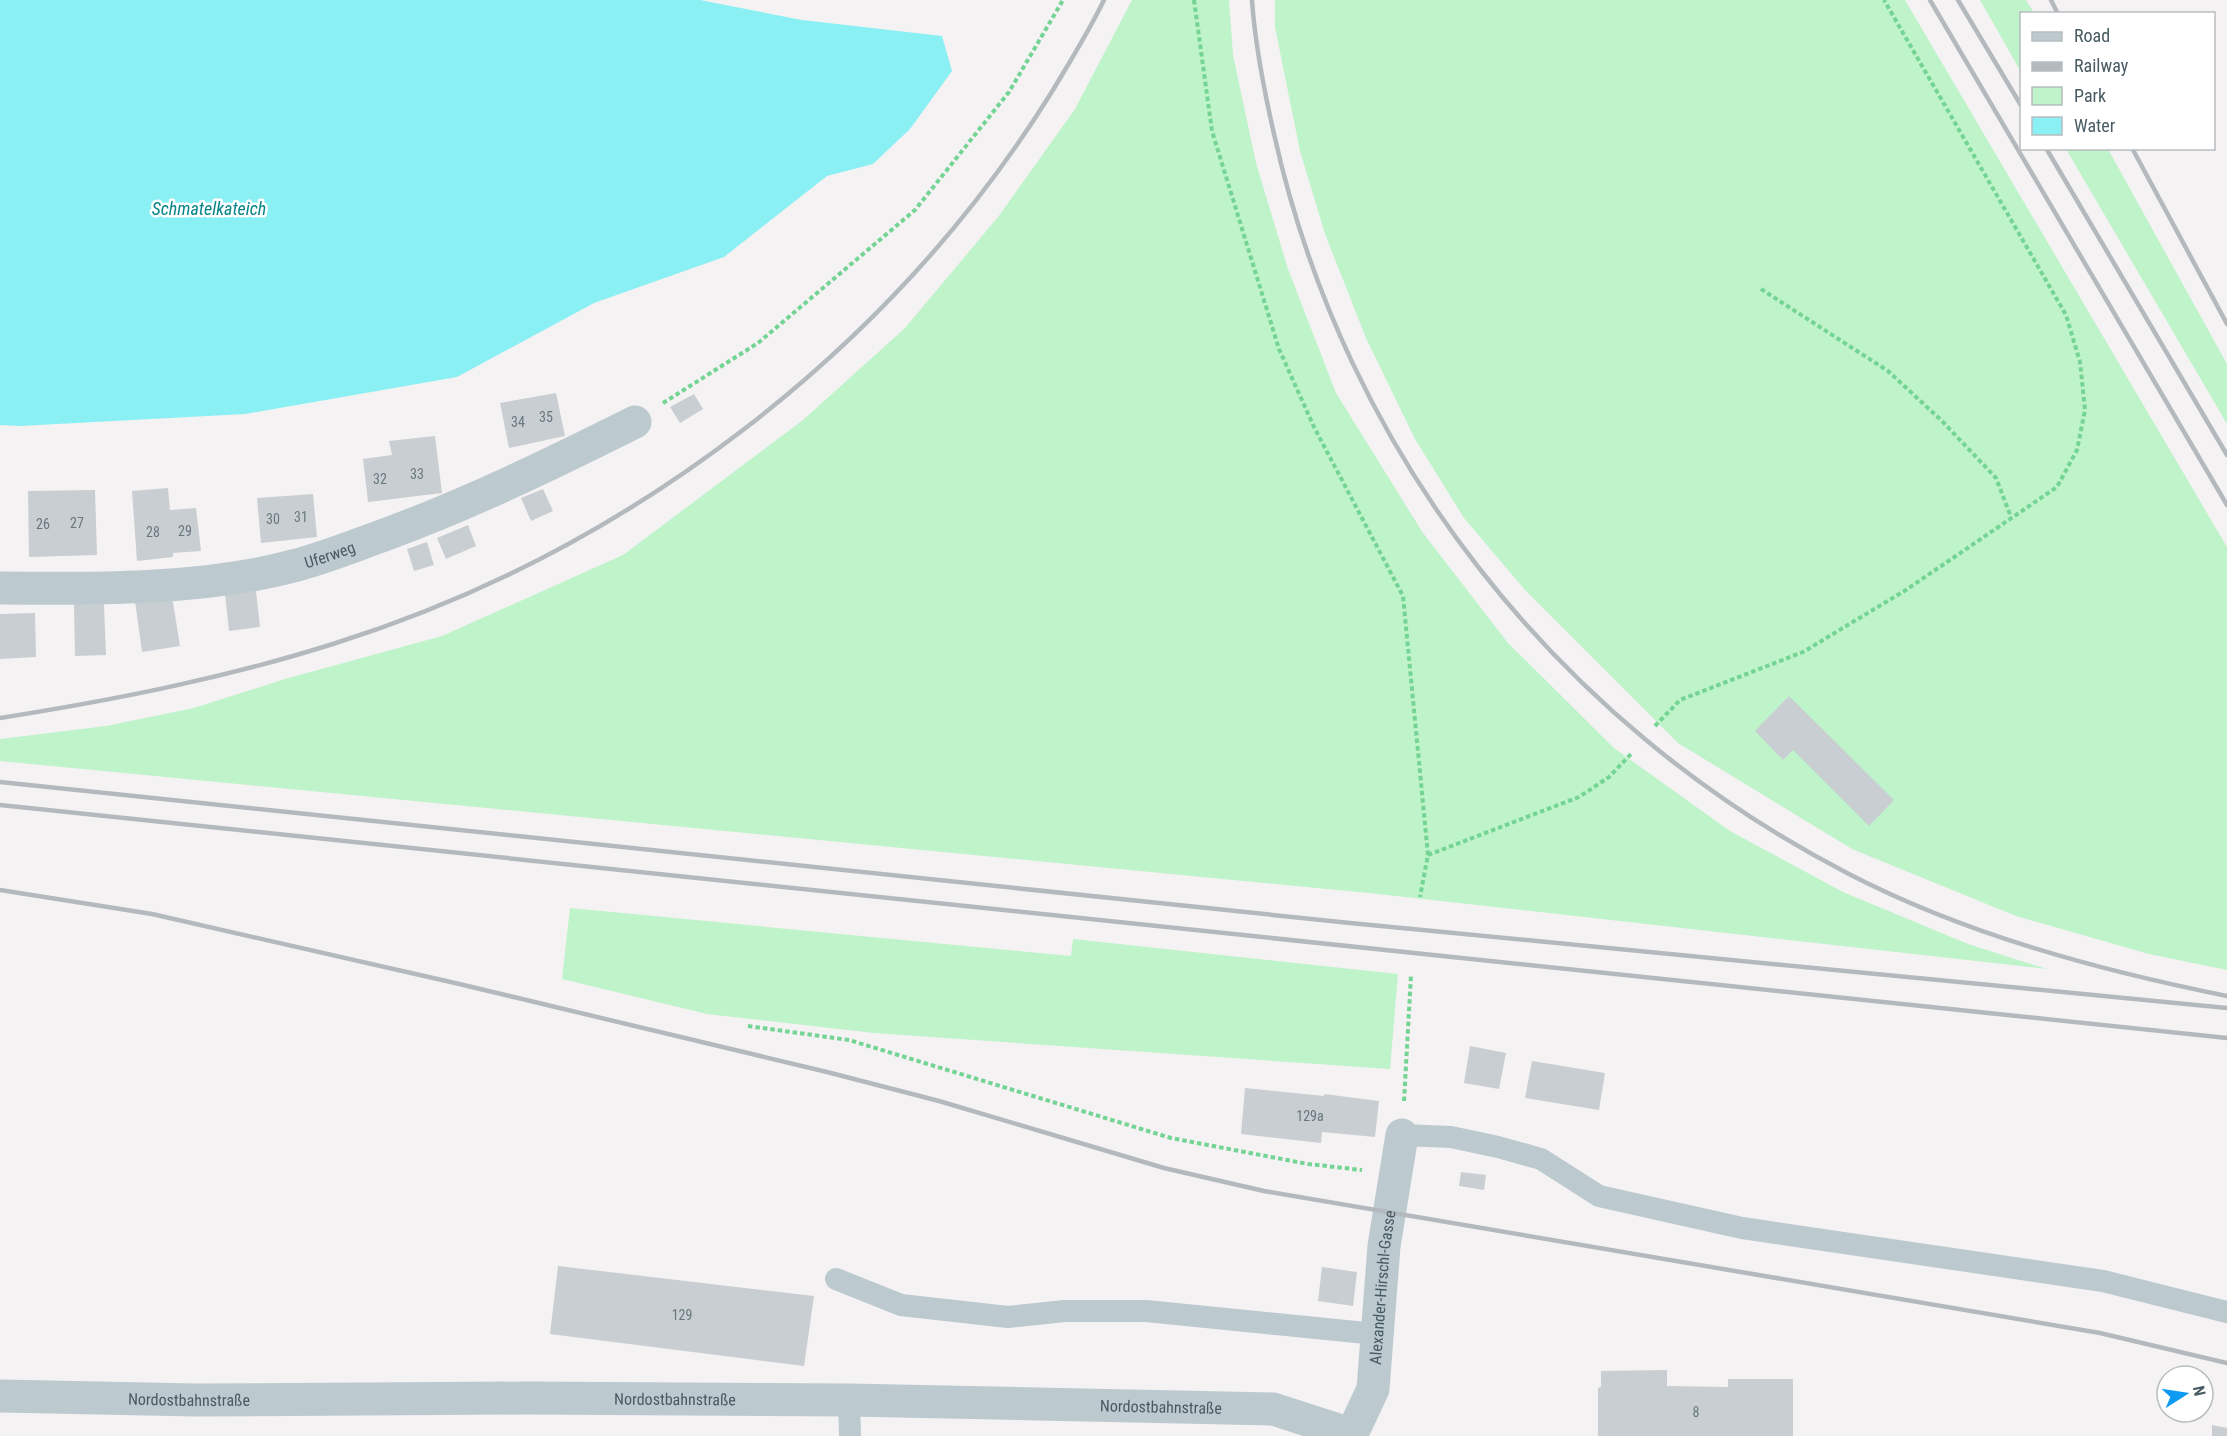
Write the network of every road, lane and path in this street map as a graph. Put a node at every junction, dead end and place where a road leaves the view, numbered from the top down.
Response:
1 (1063, 0) edge
2 (1194, 0) edge
3 (1884, 0) edge
4 (1761, 290) dead end
5 (635, 422) joint
6 (2011, 517) junction
7 (0, 588) edge
8 (1655, 726) dead end
9 (1632, 753) dead end
10 (1428, 855) junction
11 (1420, 897) dead end
12 (1411, 975) dead end
13 (748, 1026) dead end
14 (1402, 1135) junction
15 (1396, 1174) junction
16 (836, 1279) dead end
17 (2227, 1312) edge
18 (1376, 1334) junction
19 (0, 1396) edge
20 (849, 1400) junction
21 (850, 1436) edge
22 (1345, 1436) edge
23 (1352, 1436) edge

1 - 5 path
2 - 10 path
3 - 6 path
4 - 6 path
5 - 7 street, Uferweg
6 - 8 path
9 - 10 path
10 - 11 path
12 - 14 path
13 - 15 path
14 - 15 street, Alexander-Hirschl-Gasse
14 - 17 lane
15 - 18 street, Alexander-Hirschl-Gasse
16 - 18 lane
18 - 23 street, Alexander-Hirschl-Gasse
19 - 20 street, Nordostbahnstraße
20 - 21 lane
20 - 22 street, Nordostbahnstraße

